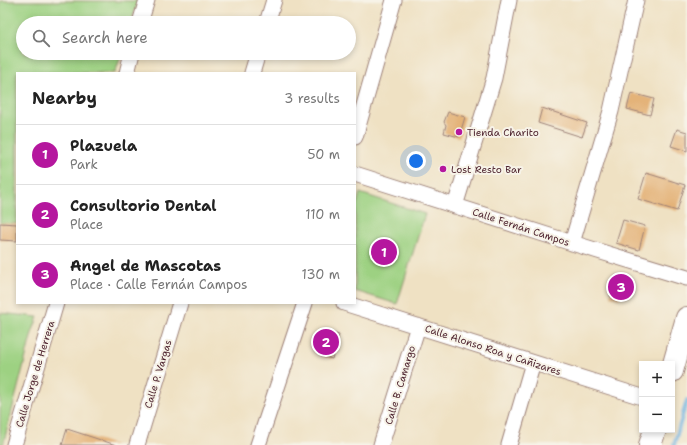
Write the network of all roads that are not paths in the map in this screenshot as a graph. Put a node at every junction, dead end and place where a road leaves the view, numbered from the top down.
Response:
1 (147, 0) edge
2 (274, 0) edge
3 (394, 0) edge
4 (509, 0) edge
5 (636, 0) edge
6 (142, 16) edge
7 (269, 16) edge
8 (130, 60) edge
9 (256, 60) edge
10 (127, 72) edge
11 (252, 72) edge
12 (356, 133) edge
13 (356, 174) edge
14 (455, 206) junction
15 (572, 243) junction
16 (687, 278) edge
17 (56, 304) edge
18 (180, 304) edge
19 (305, 304) edge
20 (347, 304) edge
21 (687, 318) edge
22 (418, 326) junction
23 (675, 361) edge
24 (533, 363) junction
25 (639, 396) edge
26 (654, 433) edge
27 (14, 445) edge
28 (137, 445) edge
29 (258, 445) edge
30 (381, 445) edge
31 (508, 445) edge
32 (650, 445) edge

1 - 6 street
2 - 7 street
3 - 12 street
4 - 14 street
5 - 15 street
8 - 10 street
9 - 11 street
13 - 14 street, Calle Fernán Campos
14 - 15 street, Calle Fernán Campos
15 - 16 street, Calle Fernán Campos
17 - 27 street, Calle Jorge de Herrera
18 - 28 street, Calle P. Vargas
19 - 29 street
20 - 22 street, Calle Alonso Roa y Cañizares
21 - 23 highway
22 - 24 street, Calle Alonso Roa y Cañizares
22 - 30 street, Calle B. Camargo
24 - 25 street, Calle Alonso Roa y Cañizares
24 - 31 street
26 - 32 highway

